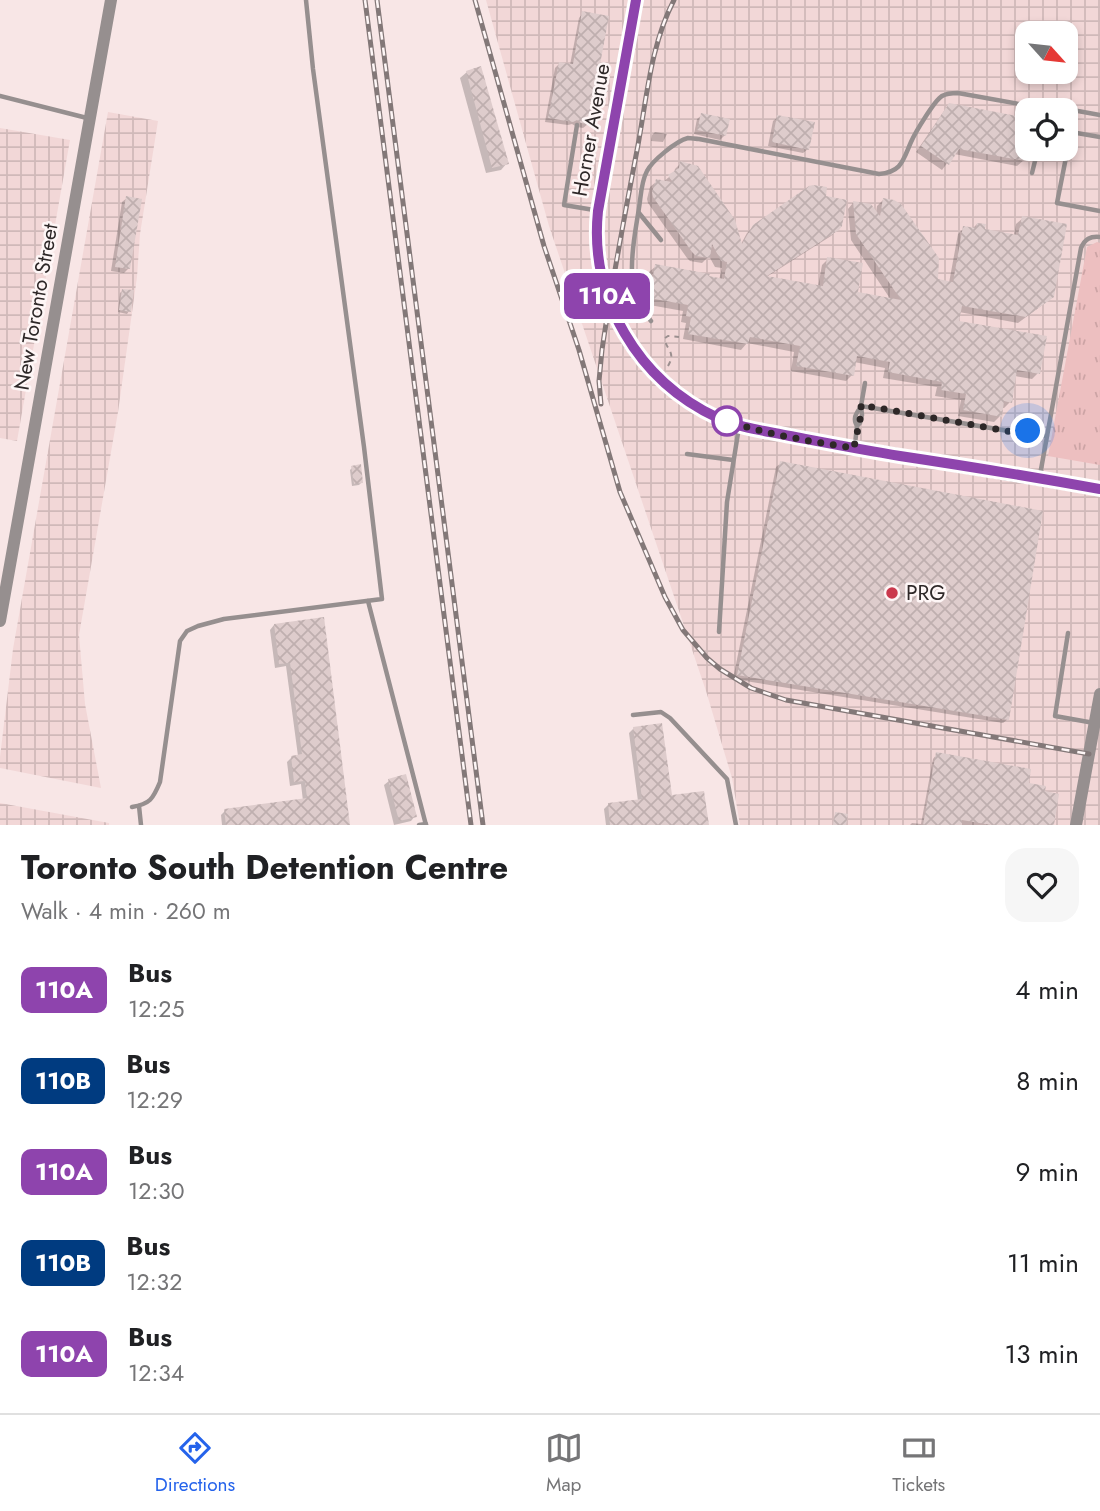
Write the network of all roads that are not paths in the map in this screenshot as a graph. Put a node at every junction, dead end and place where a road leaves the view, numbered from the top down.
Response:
1 (111, 0) edge
2 (306, 0) edge
3 (636, 0) edge
4 (0, 96) edge
5 (1015, 104) edge
6 (1078, 111) edge
7 (1100, 115) edge
8 (90, 119) junction
9 (577, 125) dead end
10 (1100, 137) edge
11 (1035, 161) edge
12 (1032, 173) dead end
13 (598, 211) junction
14 (1100, 211) edge
15 (638, 213) junction
16 (1100, 237) edge
17 (661, 240) dead end
18 (651, 321) dead end
19 (865, 383) dead end
20 (861, 407) junction
21 (739, 426) junction
22 (1047, 436) junction
23 (854, 448) junction
24 (687, 454) dead end
25 (733, 460) junction
26 (1039, 478) junction
27 (1100, 489) edge
28 (368, 601) junction
29 (0, 621) edge
30 (719, 632) dead end
31 (1068, 633) dead end
32 (1100, 694) edge
33 (633, 715) dead end
34 (1095, 723) junction
35 (1096, 740) edge
36 (139, 806) junction
37 (132, 807) dead end
38 (426, 824) edge
39 (141, 825) edge
40 (419, 825) edge
41 (736, 825) edge
42 (1076, 825) edge

1 - 8 street, New Toronto Street
2 - 28 lane
3 - 13 main road, Horner Avenue
4 - 8 lane
5 - 15 lane
6 - 7 lane
8 - 29 street, New Toronto Street
9 - 13 lane
10 - 14 lane
11 - 12 lane
13 - 21 main road, Horner Avenue
15 - 17 lane
15 - 18 lane
16 - 22 lane
19 - 20 lane
20 - 22 lane
20 - 23 lane
21 - 23 main road, Horner Avenue
21 - 25 lane
22 - 26 lane
23 - 26 main road, Horner Avenue
24 - 25 lane
25 - 30 lane
26 - 27 main road, Horner Avenue
28 - 36 lane
28 - 38 lane
31 - 34 lane
32 - 34 street
33 - 41 lane
34 - 35 street
35 - 42 street
36 - 37 lane
36 - 39 lane
38 - 40 lane

